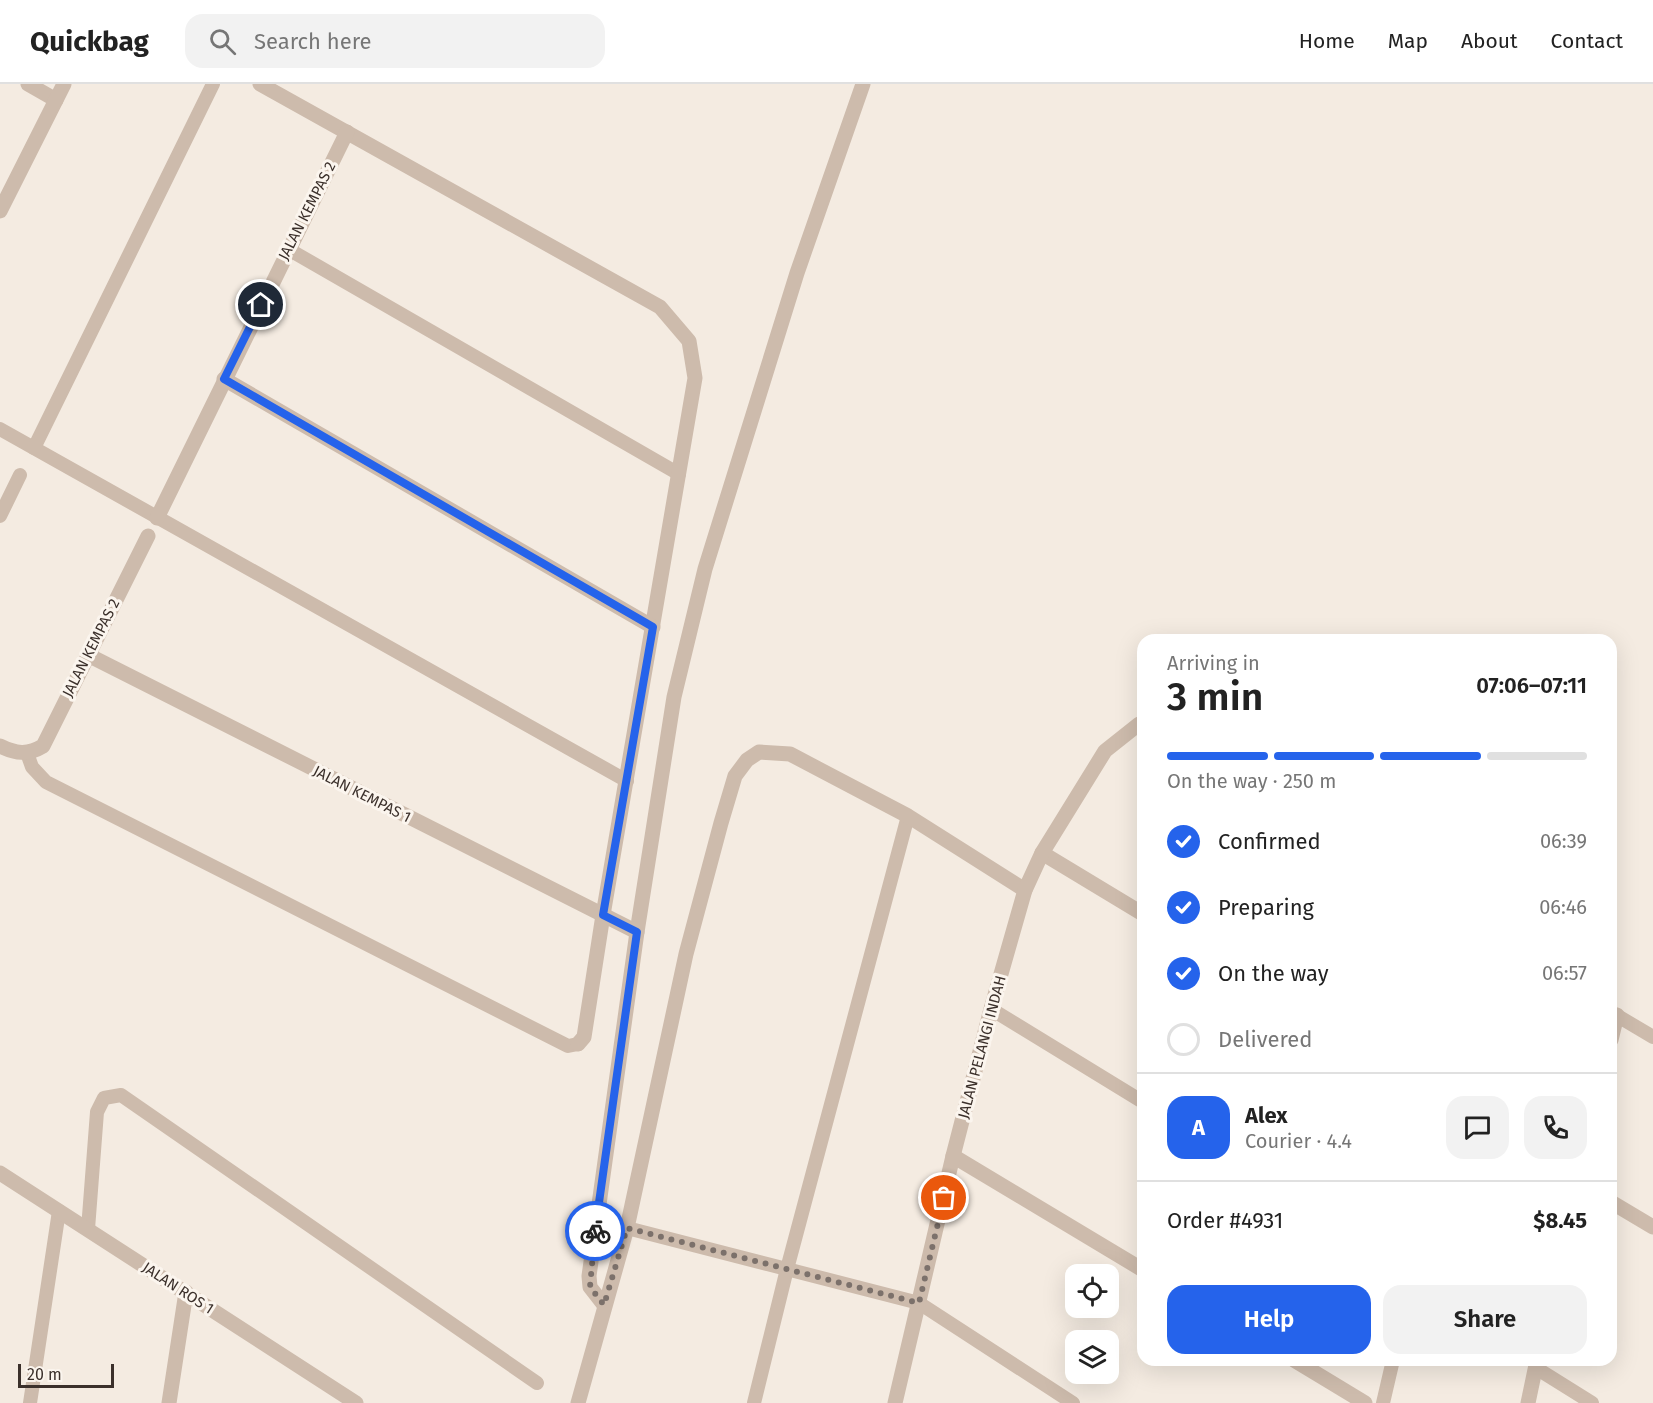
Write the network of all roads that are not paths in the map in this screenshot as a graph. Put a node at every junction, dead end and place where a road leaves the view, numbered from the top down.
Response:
1 (28, 84) edge
2 (64, 84) edge
3 (213, 84) edge
4 (260, 84) edge
5 (863, 84) edge
6 (56, 100) junction
7 (347, 132) junction
8 (0, 211) edge
9 (288, 249) junction
10 (224, 379) junction
11 (0, 429) edge
12 (34, 448) junction
13 (679, 474) junction
14 (20, 475) dead end
15 (0, 516) edge
16 (157, 518) junction
17 (148, 536) dead end
18 (653, 627) junction
19 (88, 655) junction
20 (1137, 728) edge
21 (0, 746) edge
22 (27, 753) junction
23 (627, 781) junction
24 (908, 816) junction
25 (1042, 853) junction
26 (1025, 890) junction
27 (1137, 910) edge
28 (603, 915) junction
29 (637, 932) junction
30 (991, 1009) junction
31 (1617, 1015) edge
32 (1653, 1037) edge
33 (578, 1044) joint
34 (1137, 1098) edge
35 (953, 1156) junction
36 (0, 1173) edge
37 (1617, 1206) edge
38 (59, 1211) junction
39 (1653, 1227) edge
40 (627, 1228) junction
41 (88, 1229) junction
42 (1137, 1266) edge
43 (787, 1269) junction
44 (186, 1292) junction
45 (919, 1303) junction
46 (604, 1305) junction
47 (1304, 1366) edge
48 (1392, 1366) edge
49 (1537, 1366) edge
50 (1540, 1366) edge
51 (537, 1383) dead end
52 (30, 1403) edge
53 (169, 1403) edge
54 (356, 1403) edge
55 (578, 1403) edge
56 (754, 1403) edge
57 (895, 1403) edge
58 (1074, 1403) edge
59 (1365, 1403) edge
60 (1383, 1403) edge
61 (1528, 1403) edge
62 (1592, 1403) edge

1 - 6 street
2 - 6 street
3 - 12 lane
4 - 7 street
5 - 29 street
6 - 8 street
7 - 9 street, JALAN KEMPAS 2
7 - 13 street
9 - 10 street, JALAN KEMPAS 2
9 - 13 lane
10 - 16 street, JALAN KEMPAS 2
10 - 18 street
11 - 12 lane
12 - 16 lane
13 - 18 street
14 - 15 lane
16 - 23 lane
17 - 19 street, JALAN KEMPAS 2
18 - 23 street
19 - 22 street, JALAN KEMPAS 2
19 - 28 street, JALAN KEMPAS 1
20 - 25 street, JALAN PELANGI INDAH
21 - 22 street
22 - 33 lane
23 - 28 street
24 - 26 street
24 - 40 street
24 - 43 lane
25 - 26 street, JALAN PELANGI INDAH
25 - 27 street
26 - 30 street, JALAN PELANGI INDAH
28 - 29 street, JALAN KEMPAS 1
28 - 33 street
29 - 46 street
30 - 34 lane
30 - 35 street, JALAN PELANGI INDAH
31 - 32 lane
35 - 42 street
35 - 45 street, JALAN PELANGI INDAH
36 - 38 street, JALAN ROS 1
37 - 39 street
38 - 41 street, JALAN ROS 1
38 - 52 lane
40 - 43 lane
40 - 46 street
41 - 44 street, JALAN ROS 1
41 - 51 lane
43 - 45 lane
43 - 56 lane
44 - 53 street
44 - 54 street, JALAN ROS 1
45 - 57 street, JALAN PELANGI INDAH
45 - 58 lane
46 - 55 street
47 - 59 street
48 - 60 lane
49 - 61 street
50 - 62 lane

